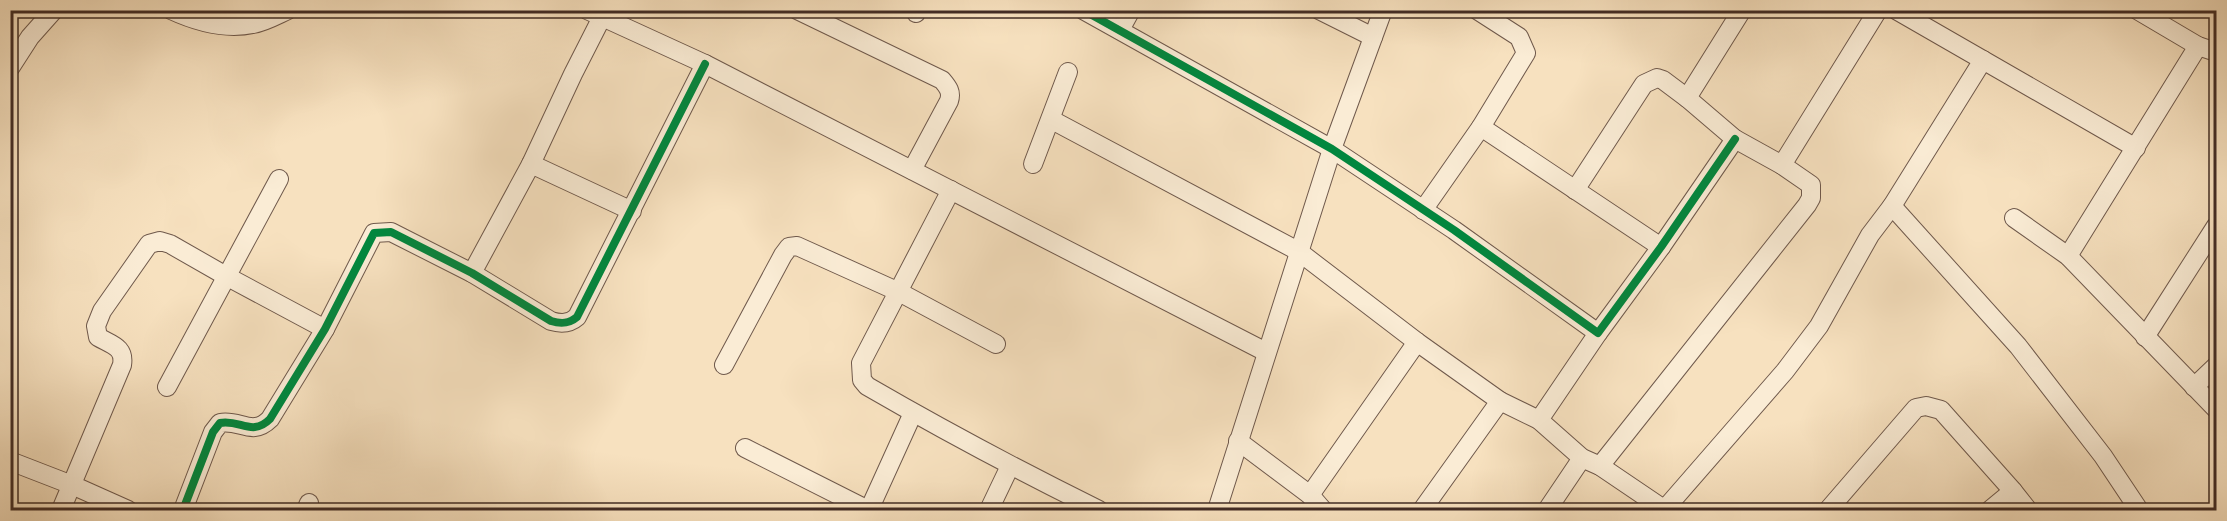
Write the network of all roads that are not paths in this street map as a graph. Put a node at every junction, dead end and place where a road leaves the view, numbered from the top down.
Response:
1 (54, 10) edge
2 (171, 10) edge
3 (288, 10) edge
4 (797, 10) edge
5 (1083, 10) edge
6 (1131, 10) edge
7 (1319, 10) edge
8 (1383, 10) edge
9 (1477, 10) edge
10 (1742, 10) edge
11 (1878, 10) edge
12 (1896, 10) edge
13 (2137, 10) edge
14 (594, 14) edge
15 (624, 18) edge
16 (1120, 30) junction
17 (1373, 38) junction
18 (2198, 46) junction
19 (2217, 52) edge
20 (1983, 60) junction
21 (705, 64) junction
22 (10, 68) edge
23 (1068, 72) dead end
24 (1687, 98) junction
25 (1052, 120) junction
26 (1481, 127) junction
27 (1735, 138) junction
28 (2136, 148) junction
29 (1332, 149) junction
30 (531, 164) junction
31 (1033, 164) dead end
32 (1782, 165) junction
33 (912, 170) junction
34 (279, 179) dead end
35 (951, 190) junction
36 (1575, 190) junction
37 (1892, 206) junction
38 (1423, 210) junction
39 (632, 211) junction
40 (2014, 218) dead end
41 (2217, 226) edge
42 (1661, 248) junction
43 (1298, 251) junction
44 (2068, 256) junction
45 (472, 273) junction
46 (226, 276) junction
47 (899, 292) junction
48 (325, 329) junction
49 (1599, 333) junction
50 (2145, 337) junction
51 (1417, 342) junction
52 (996, 344) dead end
53 (1266, 352) junction
54 (724, 365) dead end
55 (2217, 366) edge
56 (166, 387) dead end
57 (2194, 387) junction
58 (1500, 401) junction
59 (2217, 409) edge
60 (913, 413) junction
61 (1539, 420) junction
62 (1238, 441) junction
63 (746, 448) dead end
64 (1582, 459) junction
65 (10, 461) edge
66 (1010, 466) junction
67 (1599, 466) junction
68 (72, 485) junction
69 (2013, 491) junction
70 (1310, 495) junction
71 (62, 510) edge
72 (128, 510) edge
73 (183, 510) edge
74 (869, 510) edge
75 (989, 510) edge
76 (1099, 510) edge
77 (1217, 510) edge
78 (1323, 510) edge
79 (1422, 510) edge
80 (1547, 510) edge
81 (1664, 510) edge
82 (1828, 510) edge
83 (1990, 510) edge
84 (2028, 510) edge
85 (2139, 510) edge

1 - 22 street
2 - 3 street
4 - 33 street
5 - 16 street
6 - 16 street
7 - 17 street
8 - 17 street
9 - 26 street
10 - 24 street
11 - 32 street
12 - 20 street
13 - 18 street
14 - 15 street
14 - 30 street
15 - 21 street
16 - 29 street
17 - 29 street
18 - 19 street
18 - 28 street
20 - 28 street
20 - 37 street
21 - 33 street
21 - 39 street
23 - 25 street
24 - 27 street
24 - 36 street
25 - 31 street
25 - 43 street
26 - 36 street
26 - 38 street
27 - 32 street
27 - 42 street
28 - 44 street
29 - 38 street
29 - 43 street
30 - 39 street
30 - 45 street
32 - 67 street
33 - 35 street
34 - 46 street
35 - 47 street
35 - 53 street
36 - 42 street
37 - 81 street
37 - 85 street
38 - 49 street
39 - 45 street
40 - 44 street
41 - 50 street
42 - 49 street
43 - 51 street
43 - 53 street
44 - 50 street
45 - 48 street
46 - 48 street
46 - 56 street
46 - 68 street
47 - 52 street
47 - 54 street
47 - 60 street
48 - 73 street
49 - 61 street
50 - 57 street
51 - 58 street
51 - 70 street
53 - 62 street
55 - 57 street
57 - 59 street
58 - 61 street
58 - 79 street
60 - 66 street
60 - 74 street
61 - 64 street
62 - 70 street
62 - 77 street
63 - 74 street
64 - 67 street
64 - 80 street
65 - 68 street
66 - 75 street
66 - 76 street
67 - 81 street
68 - 71 street
68 - 72 street
69 - 82 street
69 - 83 street
69 - 84 street
70 - 78 street

